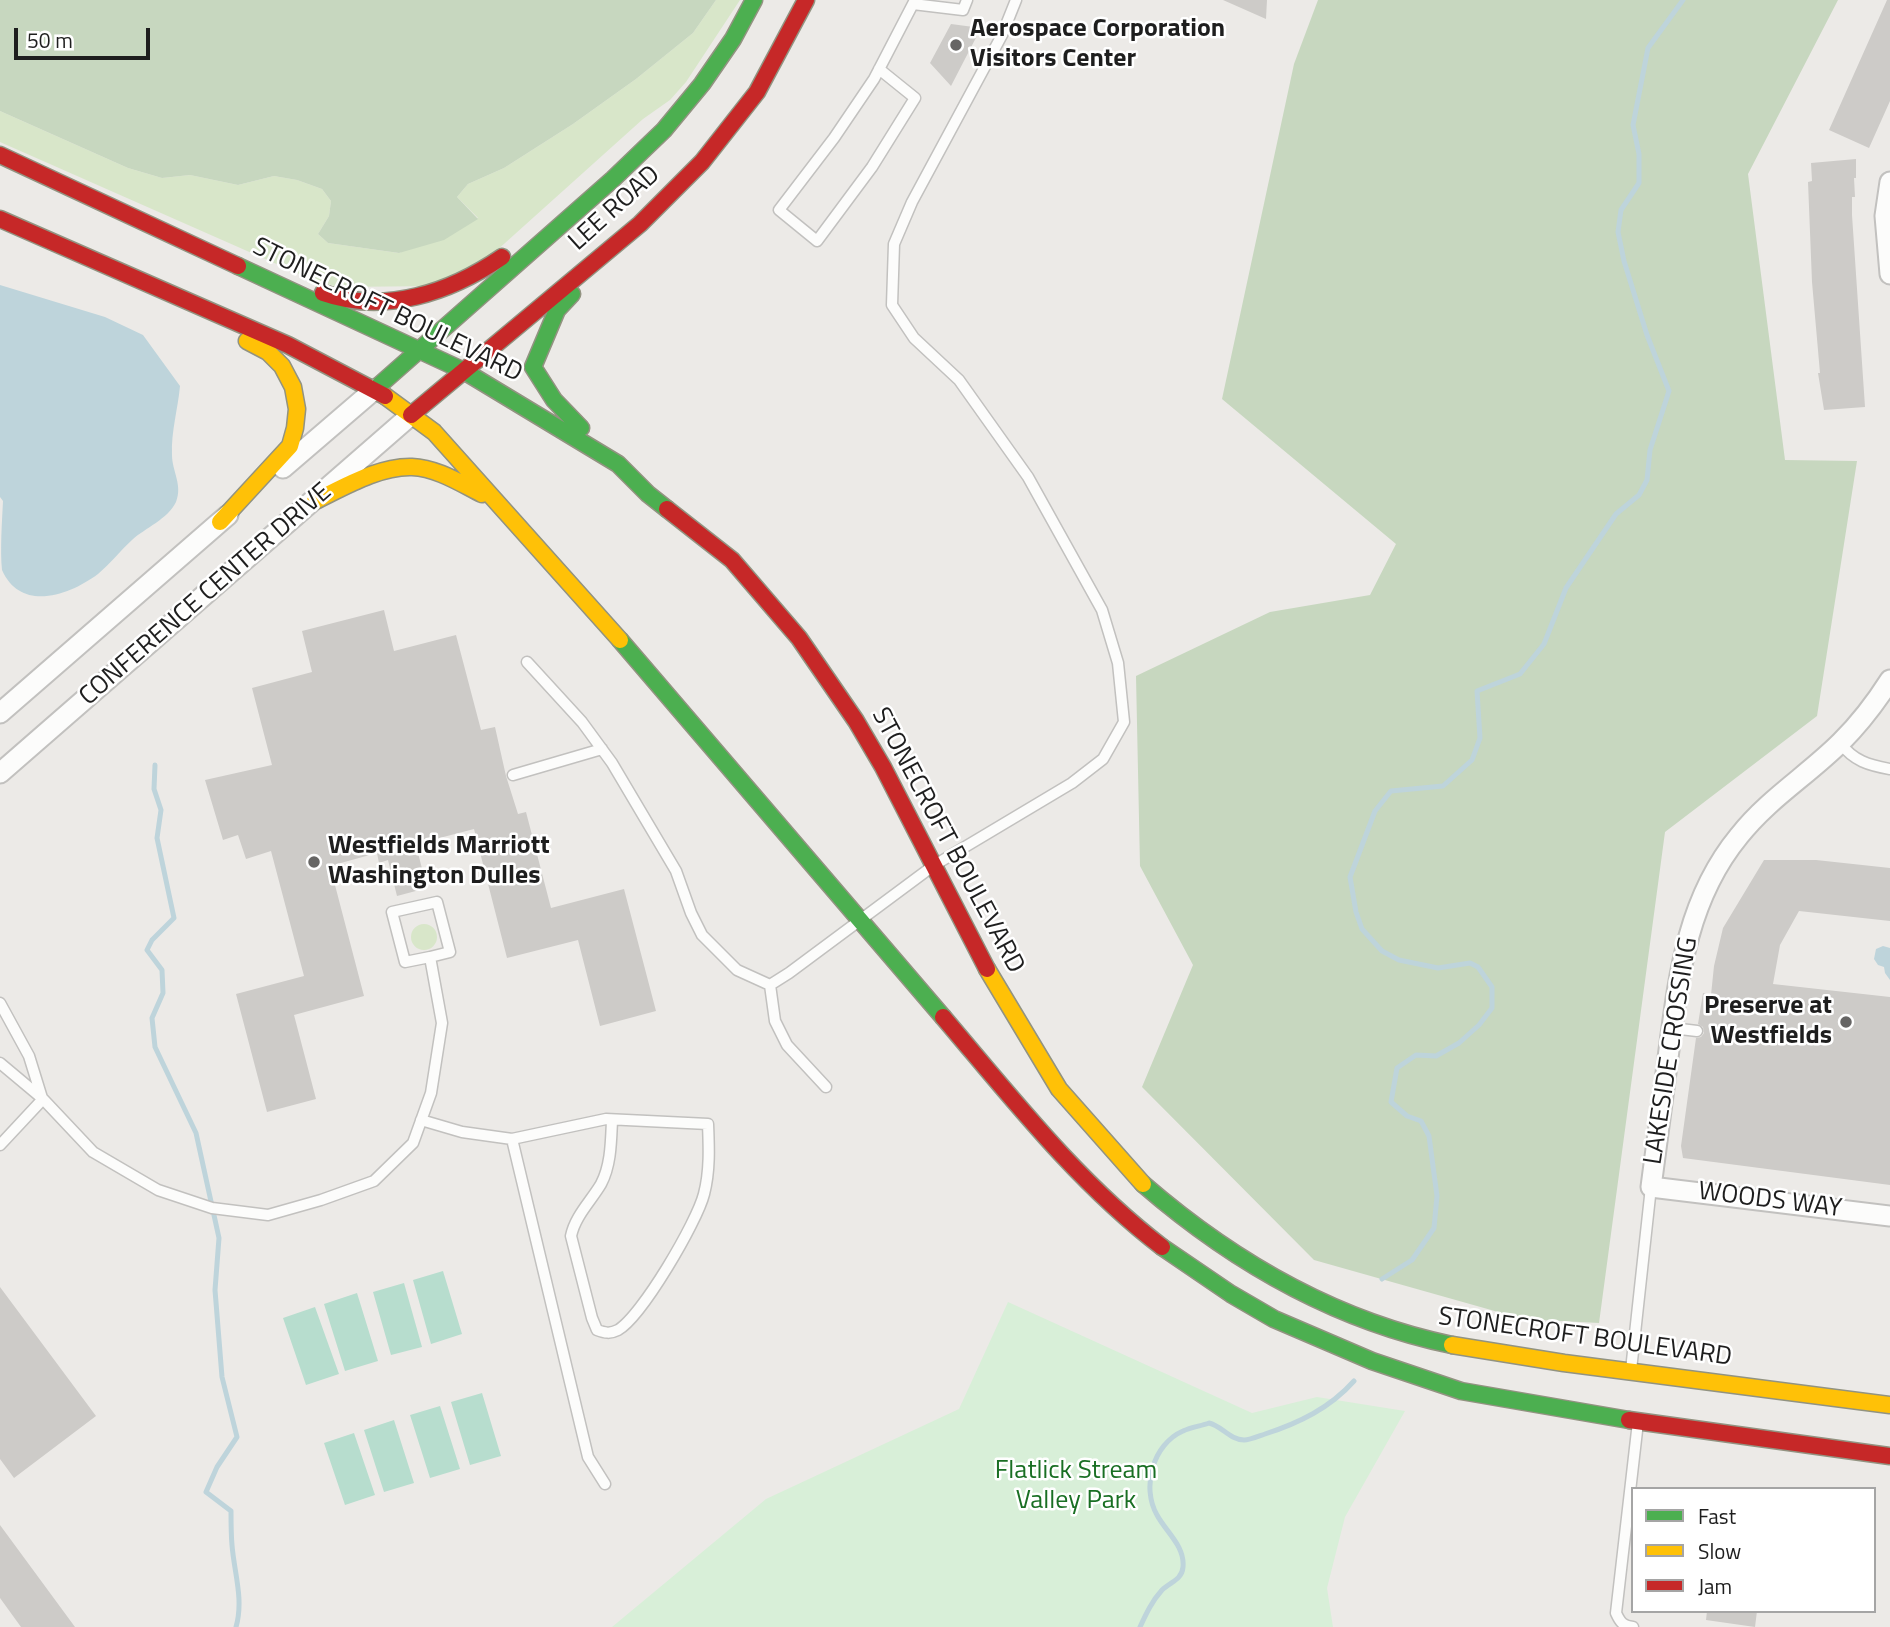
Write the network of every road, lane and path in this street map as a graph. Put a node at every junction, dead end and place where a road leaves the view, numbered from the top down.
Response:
1 (754, 0) edge
2 (806, 0) edge
3 (967, 0) edge
4 (1016, 0) edge
5 (914, 2) edge
6 (879, 69) junction
7 (0, 155) edge
8 (613, 179) junction
9 (1890, 182) edge
10 (0, 219) edge
11 (640, 223) junction
12 (185, 240) junction
13 (1890, 274) edge
14 (421, 349) junction
15 (464, 371) junction
16 (375, 389) junction
17 (411, 415) junction
18 (618, 464) junction
19 (315, 501) junction
20 (498, 502) junction
21 (220, 522) junction
22 (527, 662) dead end
23 (1890, 680) edge
24 (0, 713) edge
25 (1840, 743) junction
26 (602, 749) junction
27 (1890, 769) edge
28 (0, 774) edge
29 (513, 775) dead end
30 (933, 866) junction
31 (861, 918) junction
32 (430, 957) junction
33 (770, 985) junction
34 (0, 1003) edge
35 (1672, 1028) junction
36 (1697, 1031) dead end
37 (0, 1063) edge
38 (827, 1087) dead end
39 (43, 1099) junction
40 (421, 1120) junction
41 (612, 1120) junction
42 (512, 1139) junction
43 (1, 1140) edge
44 (1651, 1187) junction
45 (1890, 1216) edge
46 (1631, 1371) junction
47 (1890, 1405) edge
48 (1638, 1421) junction
49 (1890, 1456) edge
50 (605, 1484) dead end
51 (1633, 1627) edge

1 - 8 main road, LEE ROAD
2 - 11 main road, LEE ROAD
3 - 5 lane
4 - 30 lane
5 - 6 lane
6 - 6 lane
7 - 12 main road, STONECROFT BOULEVARD
8 - 12 main road
8 - 14 main road, LEE ROAD
9 - 13 street
10 - 16 main road
10 - 21 main road
11 - 15 main road, LEE ROAD
11 - 18 main road
12 - 14 main road, STONECROFT BOULEVARD
14 - 15 main road, STONECROFT BOULEVARD
14 - 16 main road, LEE ROAD
15 - 17 main road, LEE ROAD
15 - 18 main road, STONECROFT BOULEVARD
16 - 17 main road
16 - 21 street, CONFERENCE CENTER DRIVE
17 - 19 street, CONFERENCE CENTER DRIVE
17 - 20 main road
18 - 30 main road, STONECROFT BOULEVARD
19 - 20 main road
19 - 28 street, CONFERENCE CENTER DRIVE
20 - 31 main road
21 - 24 street, CONFERENCE CENTER DRIVE
22 - 26 lane
23 - 25 street, LAKESIDE CROSSING
25 - 27 lane
25 - 35 street, LAKESIDE CROSSING
26 - 29 lane
26 - 33 lane
30 - 31 lane
30 - 46 main road, STONECROFT BOULEVARD
31 - 33 lane
31 - 48 main road
32 - 32 lane
32 - 40 lane
33 - 38 lane
34 - 39 lane
35 - 36 lane
35 - 44 street, LAKESIDE CROSSING
37 - 39 lane
39 - 40 lane
39 - 43 lane
40 - 42 lane
41 - 41 lane
41 - 42 lane
42 - 50 lane
44 - 45 street, WOODS WAY
44 - 46 lane, LAKESIDE CROSSING
46 - 47 main road, STONECROFT BOULEVARD
48 - 49 main road
48 - 51 lane

